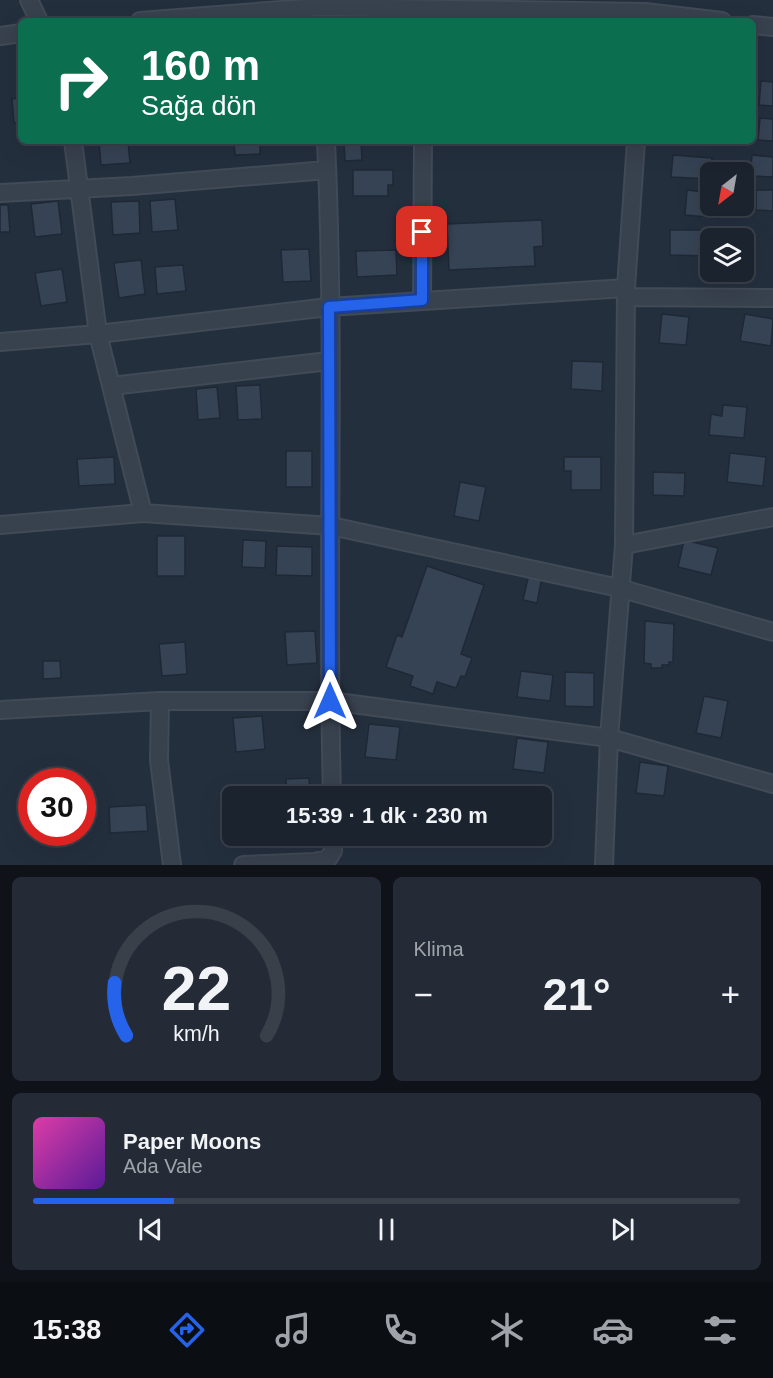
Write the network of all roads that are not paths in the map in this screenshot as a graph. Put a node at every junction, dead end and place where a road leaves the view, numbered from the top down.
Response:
1 (29, 0) edge
2 (491, 5) edge
3 (319, 9) edge
4 (645, 11) edge
5 (424, 15) edge
6 (38, 18) edge
7 (185, 18) edge
8 (699, 18) edge
9 (756, 25) edge
10 (773, 27) edge
11 (18, 33) edge
12 (0, 36) edge
13 (73, 144) edge
14 (326, 144) edge
15 (423, 144) edge
16 (636, 144) edge
17 (327, 170) junction
18 (79, 188) junction
19 (0, 193) edge
20 (626, 292) junction
21 (773, 298) edge
22 (422, 300) junction
23 (329, 307) junction
24 (98, 334) junction
25 (0, 342) edge
26 (329, 361) junction
27 (111, 386) junction
28 (143, 513) junction
29 (773, 517) edge
30 (0, 525) edge
31 (331, 526) junction
32 (624, 545) junction
33 (619, 588) junction
34 (773, 632) edge
35 (160, 701) junction
36 (330, 701) junction
37 (0, 710) edge
38 (609, 738) junction
39 (773, 784) edge
40 (332, 786) edge
41 (333, 846) edge
42 (172, 865) edge
43 (243, 865) edge
44 (604, 865) edge

1 - 6 street
2 - 4 street
2 - 5 street
3 - 5 street
3 - 7 street
4 - 8 street
9 - 10 street
11 - 12 street
13 - 18 street
14 - 17 street
15 - 22 street
16 - 20 street
17 - 18 street
17 - 23 street
18 - 19 street
18 - 24 street
20 - 21 street
20 - 22 street
20 - 32 street
22 - 23 street
23 - 24 street
23 - 26 street
24 - 25 street
24 - 27 street
26 - 27 street
26 - 31 street
27 - 28 street
28 - 30 street
28 - 31 street
29 - 32 street
31 - 33 street
31 - 36 street
32 - 33 street
33 - 34 street
33 - 38 street
35 - 36 street
35 - 37 street
35 - 42 street
36 - 38 street
36 - 40 street
38 - 39 street
38 - 44 street
41 - 43 street

